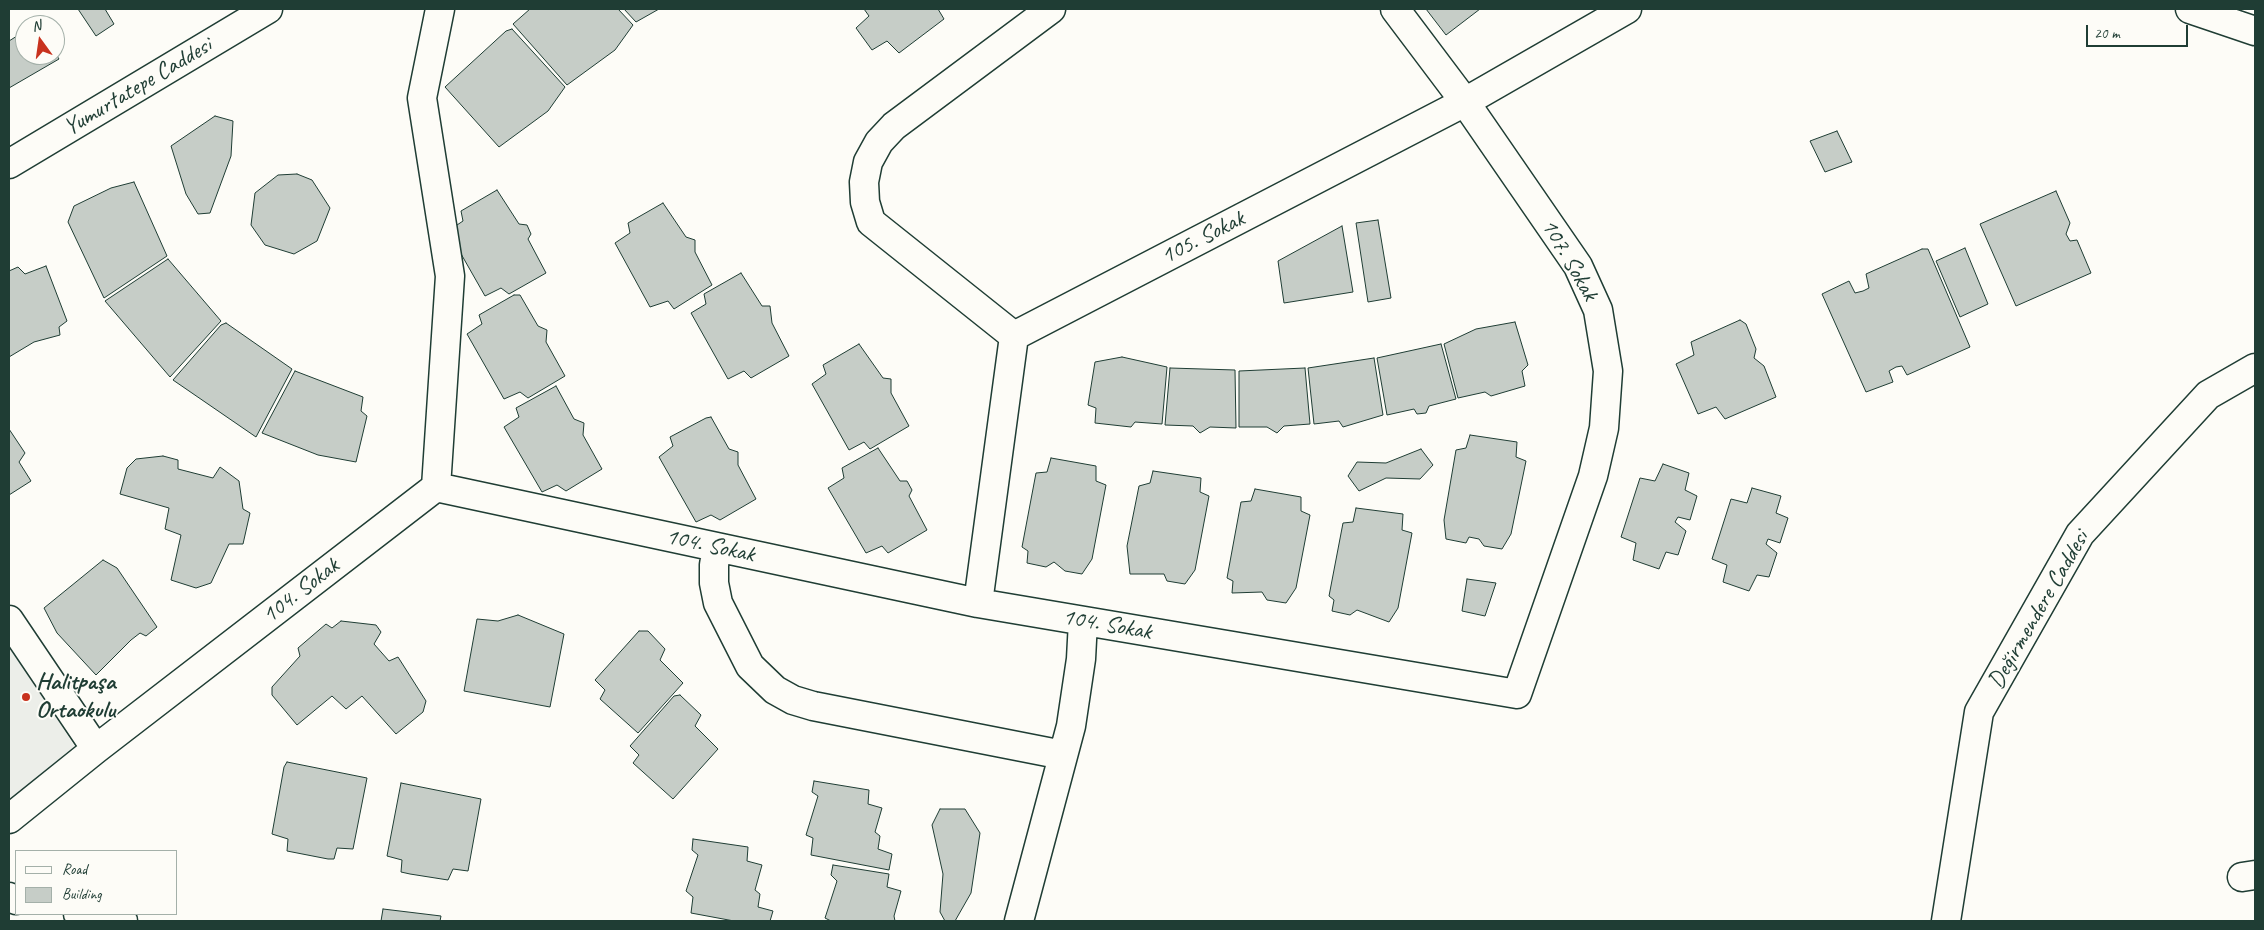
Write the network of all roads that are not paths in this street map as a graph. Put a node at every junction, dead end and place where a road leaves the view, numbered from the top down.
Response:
1 (268, 9) edge
2 (440, 9) edge
3 (1051, 9) edge
4 (1395, 9) edge
5 (1627, 9) edge
6 (2190, 9) edge
7 (2255, 31) edge
8 (1465, 102) junction
9 (9, 164) edge
10 (1014, 336) junction
11 (2255, 368) edge
12 (436, 487) junction
13 (717, 547) junction
14 (978, 603) junction
15 (9, 620) edge
16 (1083, 621) junction
17 (1518, 694) joint
18 (96, 749) junction
19 (1063, 755) junction
20 (9, 819) edge
21 (84, 915) edge
22 (123, 921) edge
23 (1019, 921) edge
24 (1946, 921) edge

1 - 9 street, Yumurtatepe Caddesi
2 - 12 street
3 - 10 street
4 - 8 street, 107. Sokak
5 - 8 street, 105. Sokak
6 - 7 street
8 - 10 street, 105. Sokak
8 - 17 street, 107. Sokak
10 - 14 street
11 - 24 street, Değirmendere Caddesi
12 - 13 street, 104. Sokak
12 - 18 street, 104. Sokak
13 - 14 street, 104. Sokak
13 - 19 street
14 - 16 street, 104. Sokak
15 - 18 street
16 - 17 street, 104. Sokak
16 - 19 street
18 - 20 street, 104. Sokak
19 - 23 street
21 - 22 street

